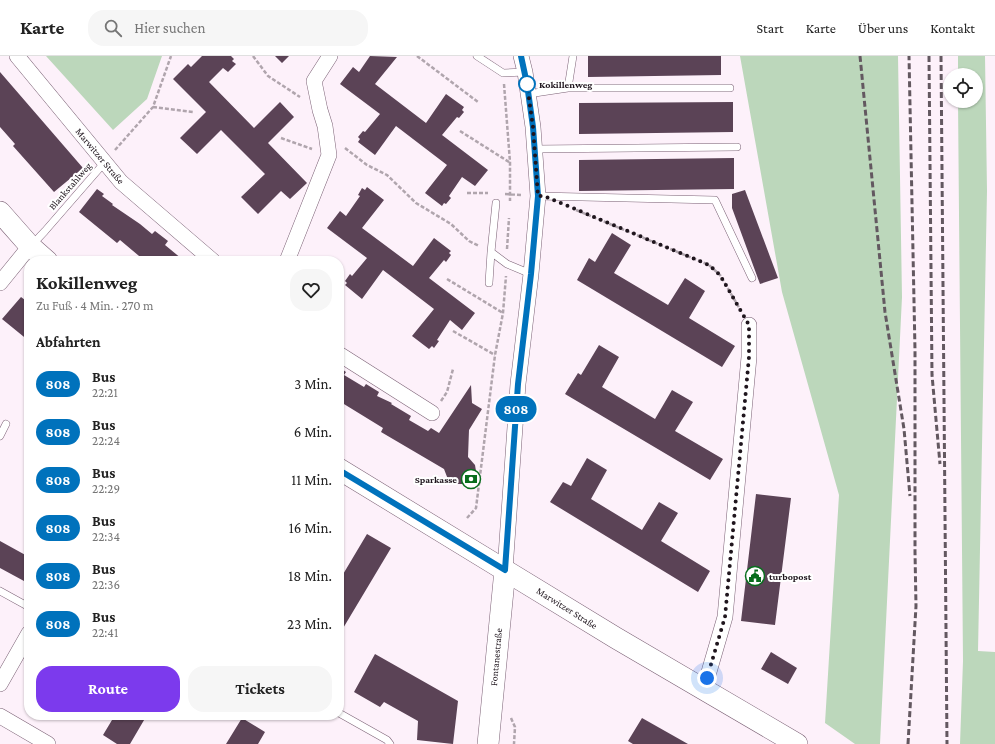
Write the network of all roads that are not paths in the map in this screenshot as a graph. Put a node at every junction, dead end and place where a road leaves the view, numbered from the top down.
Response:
1 (17, 56) edge
2 (330, 56) edge
3 (476, 56) edge
4 (522, 56) edge
5 (573, 56) edge
6 (525, 72) junction
7 (568, 88) junction
8 (730, 88) dead end
9 (528, 94) junction
10 (737, 147) dead end
11 (535, 149) junction
12 (105, 162) junction
13 (538, 196) junction
14 (496, 203) dead end
15 (0, 212) edge
16 (30, 246) junction
17 (491, 252) junction
18 (41, 256) edge
19 (207, 256) edge
20 (289, 256) edge
21 (531, 274) junction
22 (752, 278) dead end
23 (0, 283) edge
24 (489, 283) dead end
25 (749, 325) road end
26 (344, 357) edge
27 (432, 413) road end
28 (6, 424) dead end
29 (0, 436) edge
30 (344, 473) edge
31 (505, 570) junction
32 (0, 591) edge
33 (24, 604) edge
34 (24, 642) edge
35 (0, 684) edge
36 (704, 689) junction
37 (0, 716) edge
38 (344, 716) edge
39 (48, 744) edge
40 (390, 744) edge
41 (488, 744) edge
42 (797, 744) edge

1 - 12 street, Marwitzer Straße
2 - 20 street
3 - 6 lane
4 - 6 street
5 - 7 lane
6 - 9 street
7 - 8 lane
7 - 9 lane
9 - 11 street
10 - 11 lane
11 - 13 street
12 - 16 lane, Blankstahlweg
12 - 19 street, Marwitzer Straße
13 - 21 street
13 - 22 lane
14 - 17 lane
15 - 16 main road
16 - 18 main road
16 - 23 street
17 - 21 lane
17 - 24 lane
21 - 31 street
25 - 36 street
26 - 27 street
28 - 29 lane
30 - 31 main road, Marwitzer Straße
31 - 36 main road, Marwitzer Straße
31 - 41 main road, Fontanestraße
32 - 33 lane
34 - 35 street
36 - 42 main road, Marwitzer Straße
37 - 39 street
38 - 40 lane

